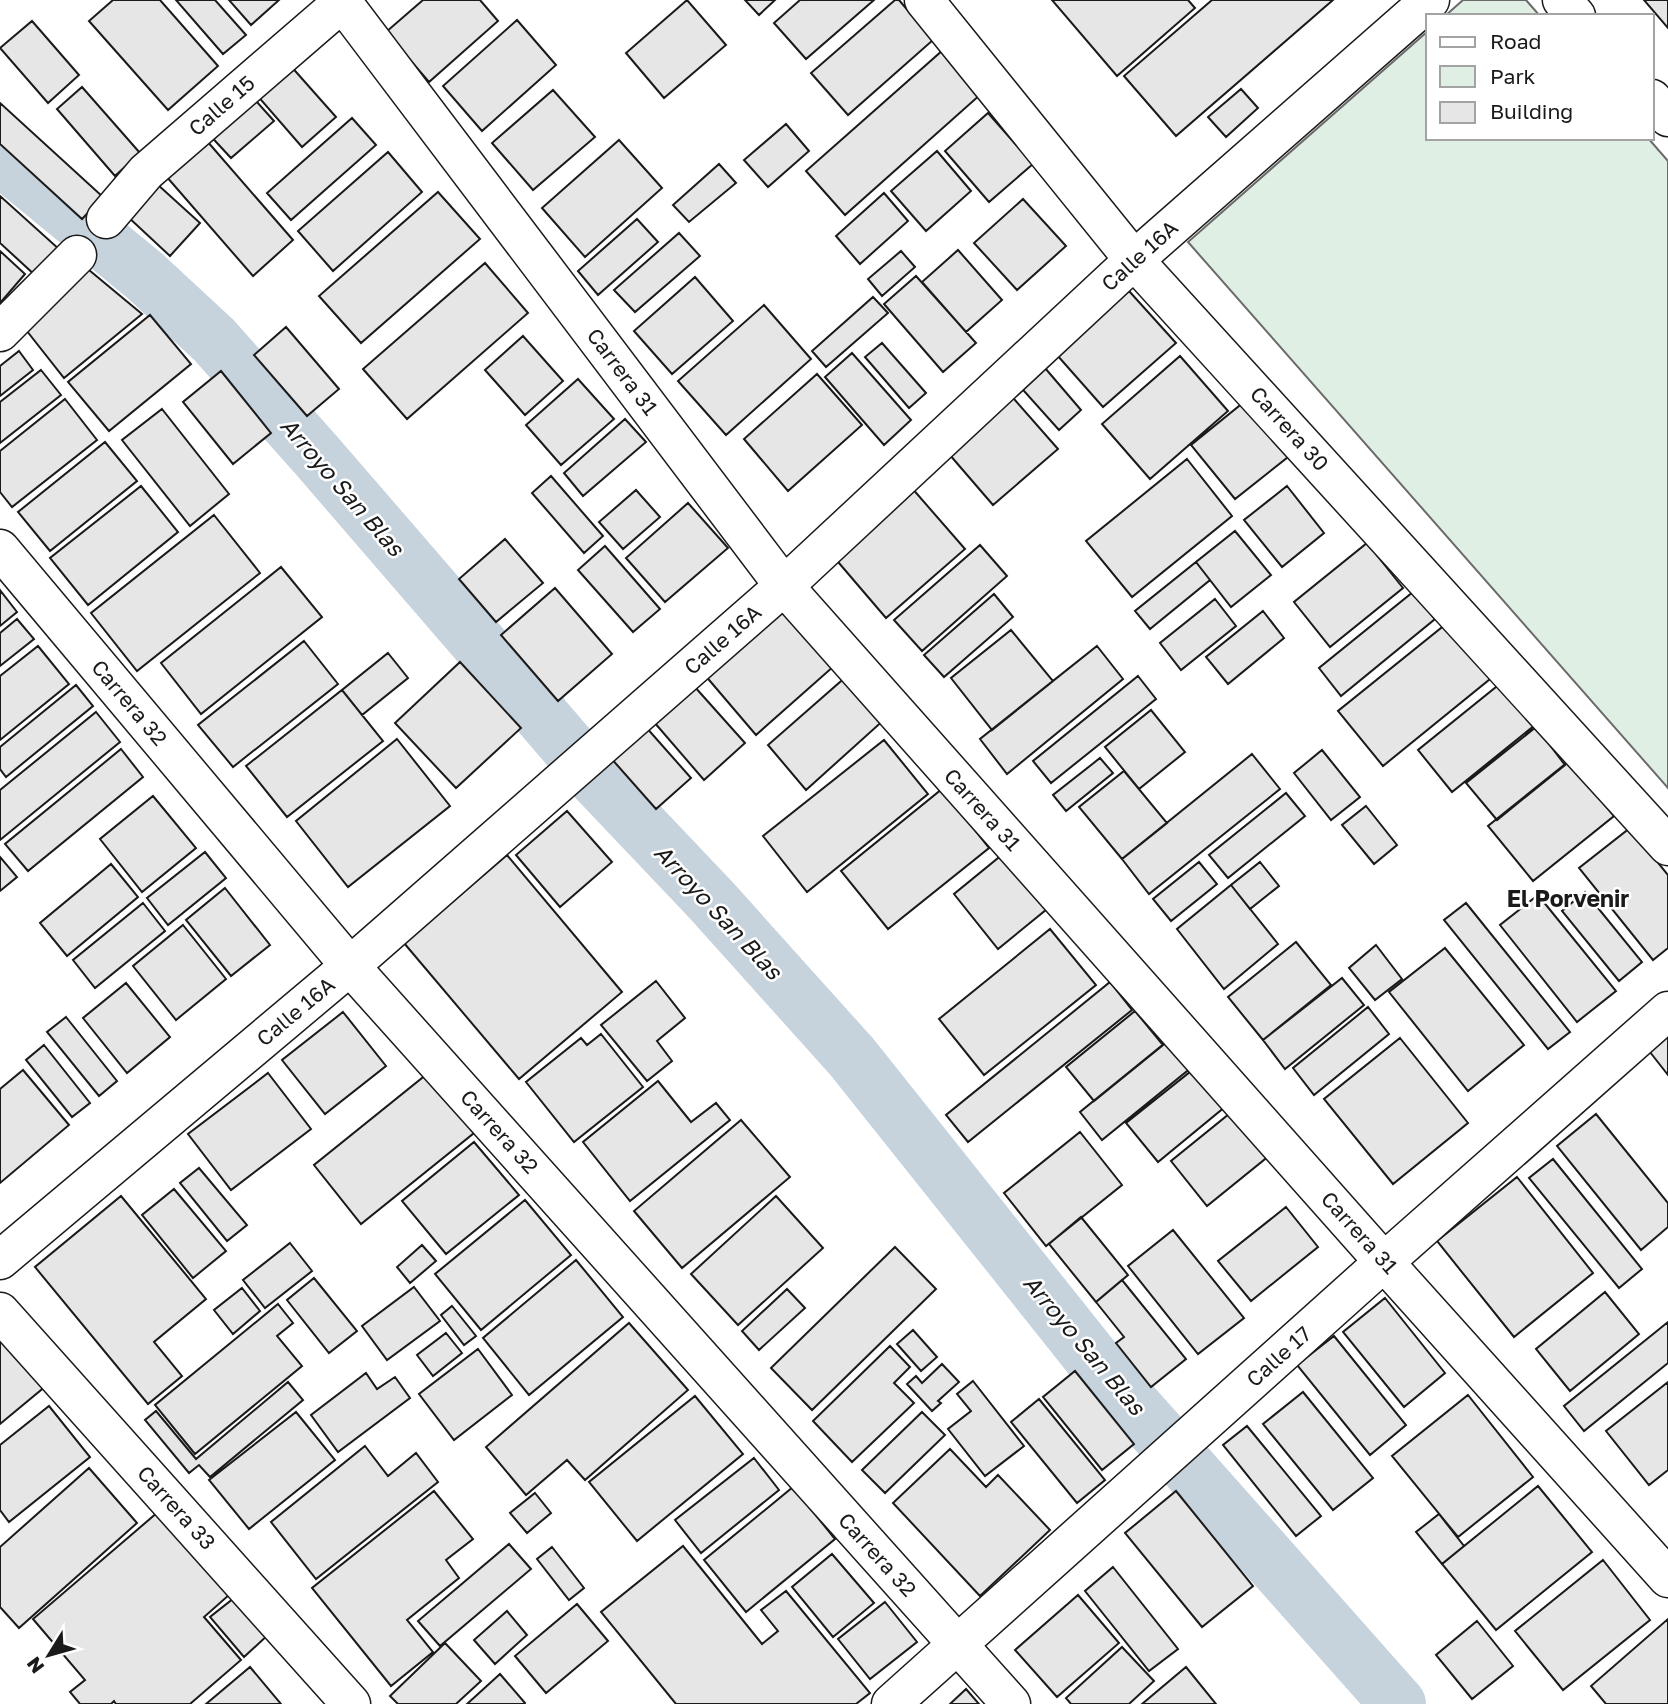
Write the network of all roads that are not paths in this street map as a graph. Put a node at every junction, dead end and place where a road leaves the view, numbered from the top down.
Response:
1 (924, 0) edge
2 (1430, 0) edge
3 (1562, 0) edge
4 (344, 1) edge
5 (1574, 14) edge
6 (1654, 101) edge
7 (1668, 117) edge
8 (106, 219) dead end
9 (76, 255) dead end
10 (1134, 260) junction
11 (0, 332) edge
12 (0, 550) edge
13 (784, 586) junction
14 (1668, 846) edge
15 (350, 967) junction
16 (1668, 1011) edge
17 (0, 1260) edge
18 (1384, 1262) junction
19 (0, 1312) edge
20 (1668, 1578) edge
21 (958, 1644) junction
22 (351, 1704) edge
23 (891, 1704) edge
24 (1011, 1704) edge

1 - 10 street, Carrera 30
2 - 10 street, Calle 16A
3 - 5 street
4 - 8 street, Calle 15
4 - 13 street, Carrera 31
6 - 7 street
9 - 11 street
10 - 13 street, Calle 16A
10 - 14 street, Carrera 30
12 - 15 street, Carrera 32
13 - 15 street, Calle 16A
13 - 18 street, Carrera 31
15 - 17 street, Calle 16A
15 - 21 street, Carrera 32
16 - 18 street, Calle 17
18 - 20 street, Carrera 31
18 - 21 street, Calle 17
19 - 22 street, Carrera 33
21 - 23 street, Calle 17
21 - 24 street, Carrera 32

